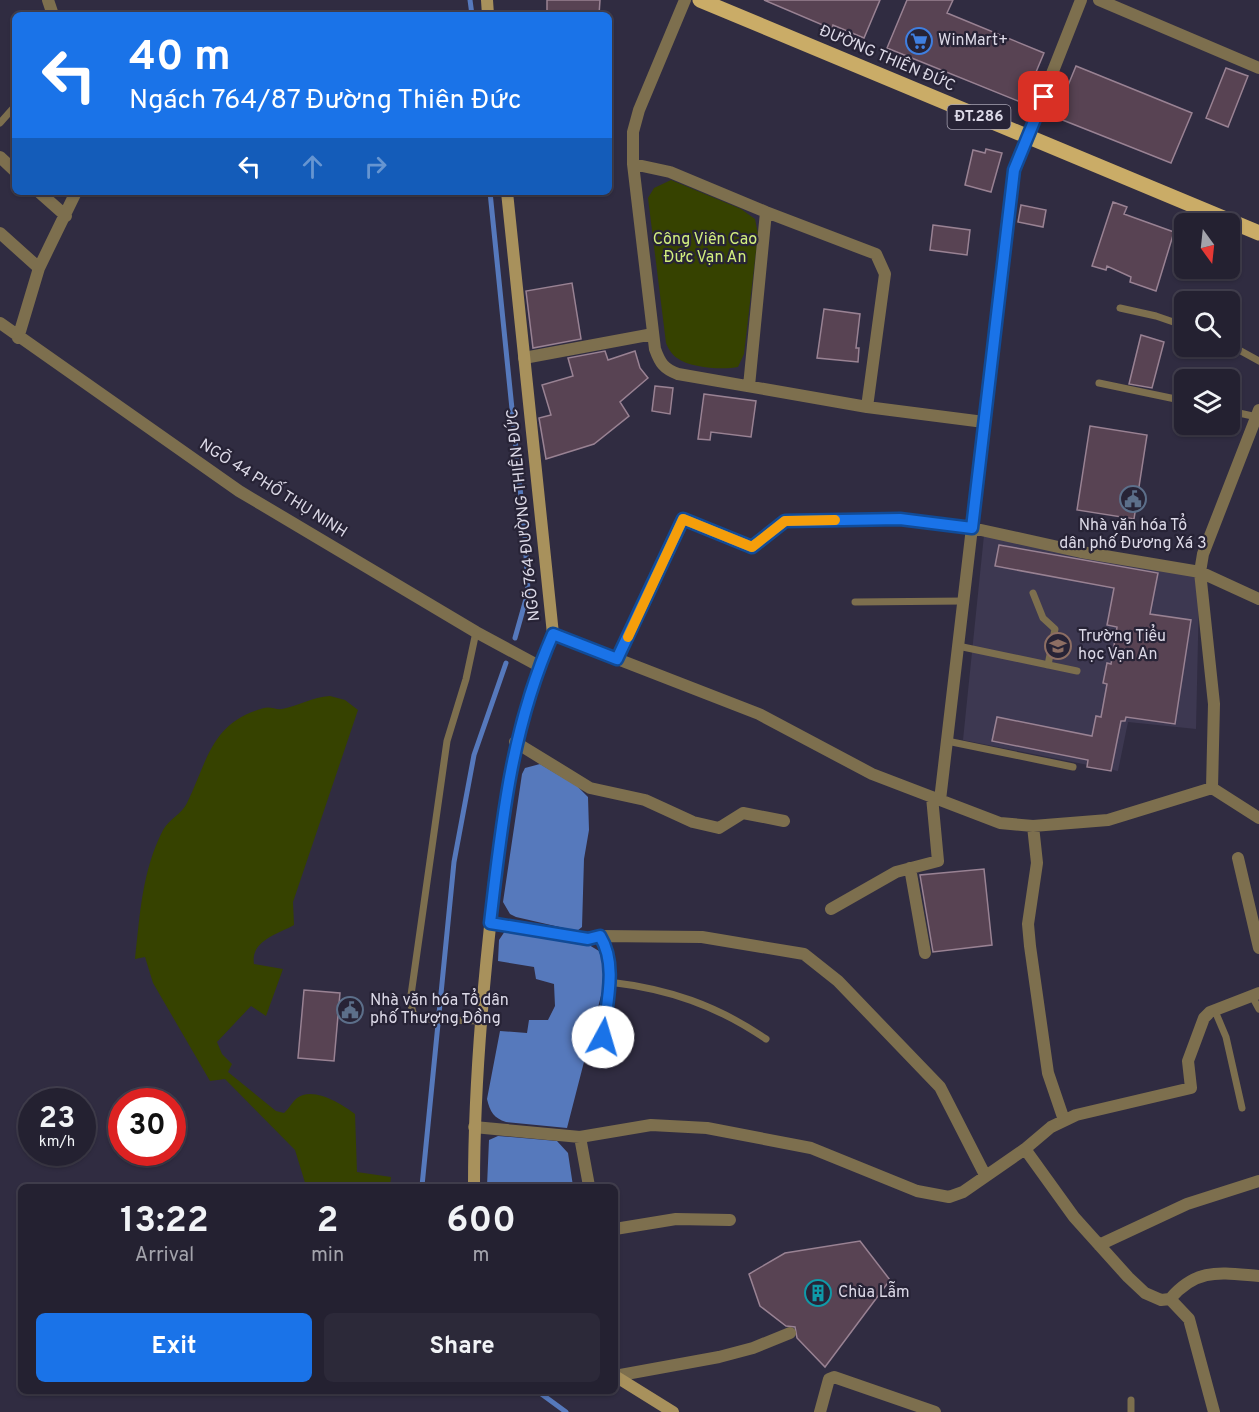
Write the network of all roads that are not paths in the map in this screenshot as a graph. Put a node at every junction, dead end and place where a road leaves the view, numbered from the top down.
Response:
1 (685, 0) edge
2 (700, 0) edge
3 (1082, 0) edge
4 (1099, 0) edge
5 (1259, 68) edge
6 (12, 109) edge
7 (0, 123) edge
8 (1029, 136) junction
9 (0, 157) edge
10 (633, 164) junction
11 (12, 168) edge
12 (42, 195) edge
13 (75, 195) edge
14 (507, 195) edge
15 (766, 213) junction
16 (66, 216) junction
17 (0, 233) edge
18 (1259, 233) edge
19 (39, 268) junction
20 (1120, 308) dead end
21 (0, 323) edge
22 (1174, 323) edge
23 (653, 334) junction
24 (18, 338) junction
25 (1240, 351) edge
26 (524, 358) junction
27 (1259, 361) edge
28 (1099, 383) dead end
29 (749, 387) junction
30 (1174, 399) edge
31 (867, 407) junction
32 (1240, 412) edge
33 (1258, 415) edge
34 (984, 422) junction
35 (972, 528) junction
36 (1200, 572) junction
37 (1034, 593) dead end
38 (1259, 599) edge
39 (964, 601) junction
40 (855, 602) dead end
41 (476, 632) junction
42 (553, 634) junction
43 (958, 646) junction
44 (617, 659) junction
45 (1048, 665) junction
46 (539, 666) junction
47 (1077, 671) dead end
48 (947, 741) junction
49 (515, 742) junction
50 (1073, 767) dead end
51 (1212, 788) junction
52 (936, 799) junction
53 (1259, 818) edge
54 (784, 821) dead end
55 (1033, 826) junction
56 (1238, 858) dead end
57 (910, 868) junction
58 (831, 909) dead end
59 (490, 923) junction
60 (600, 936) junction
61 (1259, 948) edge
62 (925, 952) dead end
63 (609, 982) junction
64 (1255, 994) edge
65 (1259, 1009) edge
66 (1215, 1011) junction
67 (479, 1021) junction
68 (603, 1037) dead end
69 (766, 1039) dead end
70 (1242, 1108) dead end
71 (1064, 1120) junction
72 (474, 1127) junction
73 (580, 1137) junction
74 (1025, 1149) junction
75 (985, 1175) junction
76 (1259, 1181) edge
77 (474, 1184) edge
78 (589, 1184) edge
79 (730, 1220) dead end
80 (618, 1229) edge
81 (1098, 1245) junction
82 (1259, 1276) edge
83 (1170, 1299) junction
84 (790, 1333) dead end
85 (618, 1375) edge
86 (618, 1378) edge
87 (1131, 1400) dead end
88 (913, 1409) edge
89 (672, 1412) edge
90 (820, 1412) edge
91 (935, 1412) edge
92 (1131, 1412) edge
93 (1214, 1412) edge

1 - 10 street
2 - 8 main road, ĐƯỜNG THIÊN ĐỨC / ĐT.286
3 - 8 street
4 - 5 street
6 - 7 lane
8 - 18 main road, ĐƯỜNG THIÊN ĐỨC / ĐT.286
8 - 34 street
9 - 11 street
10 - 15 street
10 - 23 street
12 - 16 street
13 - 16 street
14 - 26 street, NGÕ 764 ĐƯỜNG THIÊN ĐỨC
15 - 29 street
15 - 31 street
16 - 19 street
17 - 19 street
19 - 24 street
20 - 22 lane
21 - 24 street, NGÕ 44 PHỐ THỤ NINH
23 - 26 street
23 - 29 street
24 - 41 street, NGÕ 44 PHỐ THỤ NINH
25 - 27 lane
26 - 42 street, NGÕ 764 ĐƯỜNG THIÊN ĐỨC
28 - 30 lane
29 - 31 street
31 - 34 street
32 - 33 lane
33 - 36 street
34 - 35 street
35 - 36 street
35 - 39 street
35 - 44 street
36 - 38 street
36 - 51 street
37 - 45 lane
39 - 40 lane
39 - 43 street
41 - 46 street, NGÕ 44 PHỐ THỤ NINH
41 - 67 lane
42 - 44 street
42 - 46 street, NGÕ 764 ĐƯỜNG THIÊN ĐỨC
43 - 45 lane
43 - 48 street
44 - 52 street
45 - 47 lane
46 - 49 street, NGÕ 764 ĐƯỜNG THIÊN ĐỨC
48 - 50 lane
48 - 52 street
49 - 54 street
49 - 59 street, NGÕ 764 ĐƯỜNG THIÊN ĐỨC
51 - 53 street
51 - 55 street
52 - 55 street
52 - 57 street
55 - 71 street
56 - 61 street
57 - 58 street
57 - 62 street
59 - 60 street
59 - 67 street, NGÕ 764 ĐƯỜNG THIÊN ĐỨC
60 - 63 street
60 - 75 street
63 - 68 street
63 - 69 lane
64 - 65 lane
64 - 66 street
66 - 70 lane
66 - 71 street
67 - 72 street, NGÕ 764 ĐƯỜNG THIÊN ĐỨC
71 - 74 street
72 - 73 street
72 - 77 street, NGÕ 764 ĐƯỜNG THIÊN ĐỨC
73 - 75 street
73 - 78 street
74 - 75 street
74 - 81 street
76 - 81 street
79 - 80 street
81 - 83 street
82 - 83 street
83 - 93 street
84 - 85 street
86 - 89 street
87 - 92 lane
88 - 90 street
88 - 91 street

